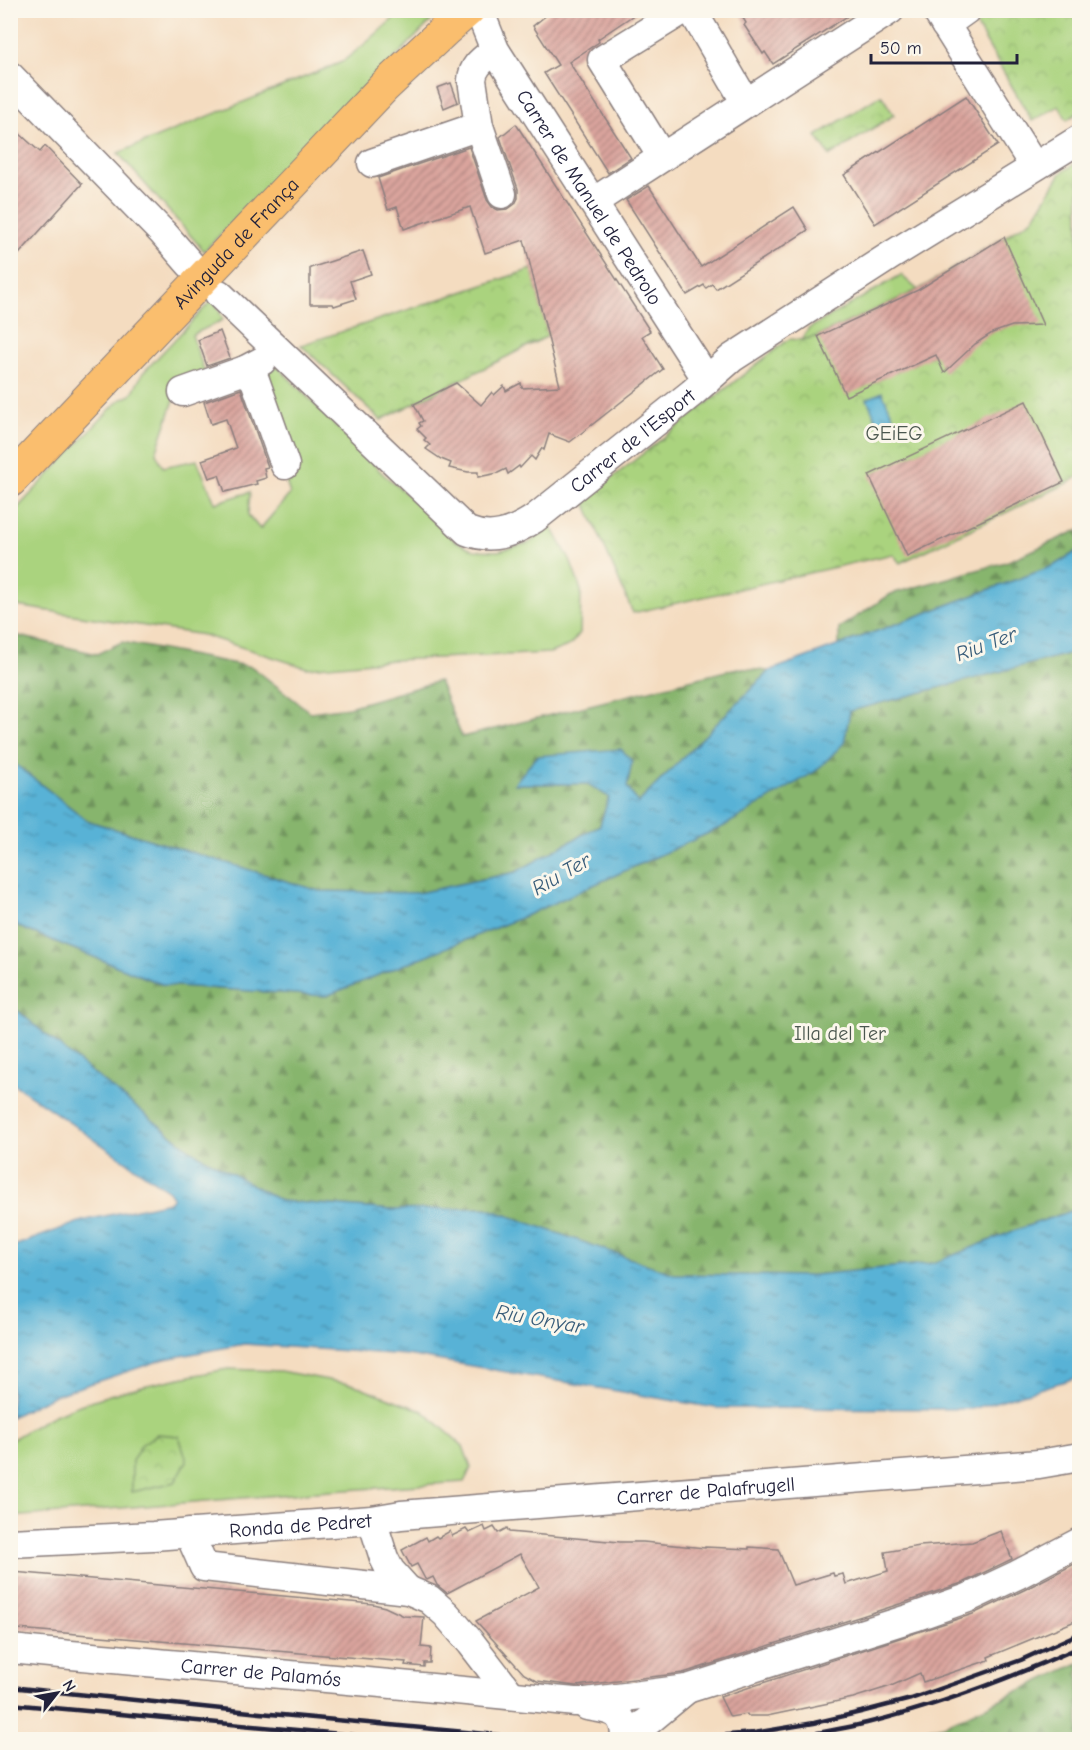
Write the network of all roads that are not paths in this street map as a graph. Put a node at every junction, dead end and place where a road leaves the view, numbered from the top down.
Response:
1 (468, 10) edge
2 (478, 10) edge
3 (683, 10) edge
4 (692, 10) edge
5 (890, 10) edge
6 (949, 15) edge
7 (495, 50) junction
8 (10, 76) edge
9 (746, 103) junction
10 (479, 126) junction
11 (1080, 139) edge
12 (662, 157) junction
13 (372, 163) dead end
14 (1034, 166) junction
15 (502, 194) dead end
16 (593, 202) junction
17 (190, 264) dead end
18 (219, 294) dead end
19 (277, 351) junction
20 (245, 370) junction
21 (707, 380) junction
22 (183, 392) dead end
23 (285, 465) dead end
24 (10, 481) edge
25 (1080, 1457) edge
26 (1039, 1464) junction
27 (1080, 1482) edge
28 (372, 1520) junction
29 (189, 1533) junction
30 (1080, 1542) edge
31 (11, 1543) edge
32 (384, 1558) junction
33 (364, 1585) junction
34 (408, 1590) junction
35 (10, 1649) edge
36 (687, 1689) junction
37 (511, 1695) junction
38 (575, 1702) junction

1 - 24 main road, Avinguda de França
2 - 7 street, Carrer de Manuel de Pedrolo
3 - 12 street
4 - 9 street
5 - 9 street
6 - 14 street
7 - 10 street
7 - 16 street, Carrer de Manuel de Pedrolo
8 - 17 street
9 - 12 street
10 - 13 street
10 - 15 street
11 - 14 street, Carrer de l'Esport
12 - 16 street
14 - 21 street, Carrer de l'Esport
16 - 21 street, Carrer de Manuel de Pedrolo
18 - 19 street, Carrer de l'Esport
19 - 20 street
19 - 21 street, Carrer de l'Esport
20 - 22 street
20 - 23 street
25 - 26 street, Carrer de Palafrugell
26 - 27 street, Carrer de Palafrugell
26 - 28 street, Carrer de Palafrugell
28 - 29 street, Ronda de Pedret
28 - 32 street, Ronda de Pedret
29 - 31 street, Ronda de Pedret
29 - 33 street
30 - 36 street
32 - 33 street, Ronda de Pedret
32 - 34 street, Ronda de Pedret
33 - 34 street
34 - 37 street
35 - 37 street, Carrer de Palamós
36 - 38 street
36 - 38 street
37 - 38 street, Carrer de Palamós

